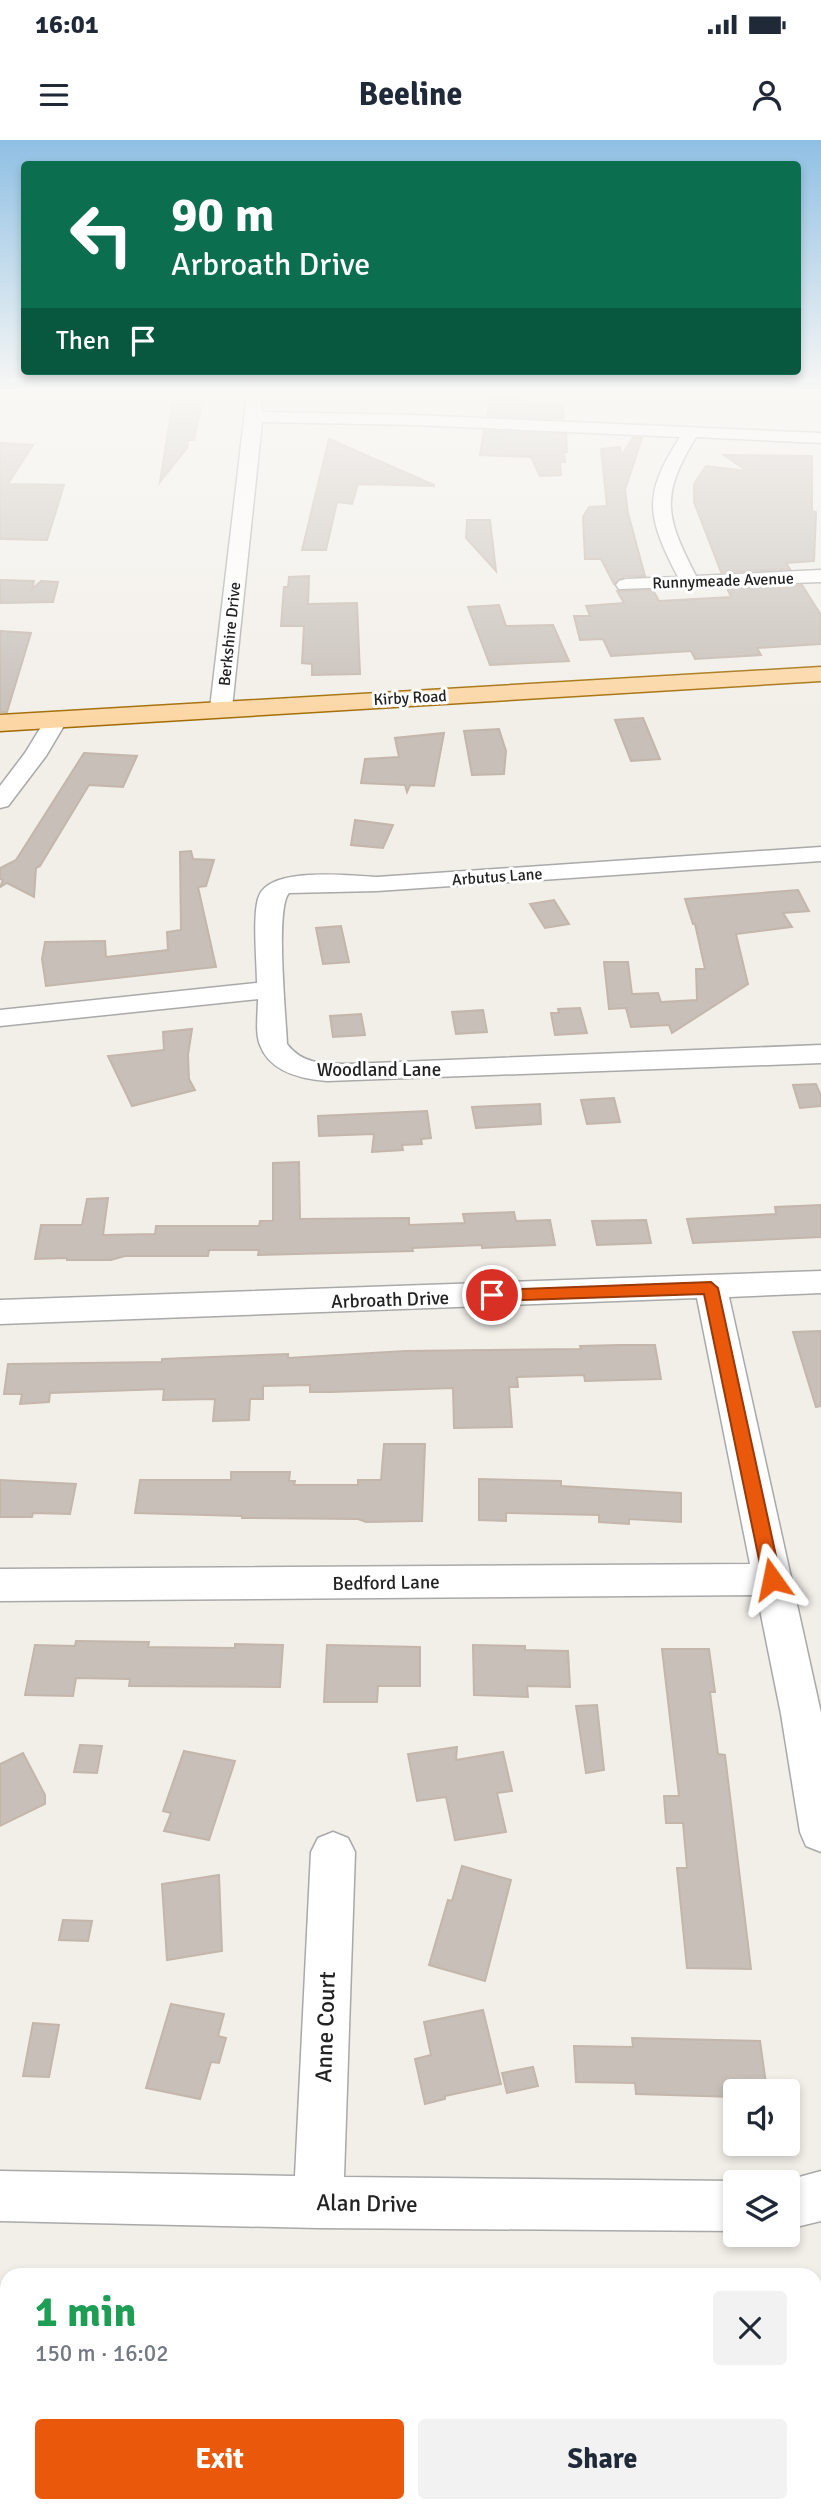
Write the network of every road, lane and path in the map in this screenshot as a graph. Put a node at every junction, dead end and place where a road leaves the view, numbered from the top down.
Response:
1 (244, 505) edge
2 (662, 505) edge
3 (821, 576) edge
4 (690, 582) junction
5 (626, 585) dead end
6 (821, 674) edge
7 (221, 708) junction
8 (57, 719) junction
9 (0, 723) edge
10 (0, 801) edge
11 (821, 853) edge
12 (271, 990) junction
13 (0, 1018) edge
14 (821, 1054) edge
15 (821, 1282) edge
16 (711, 1288) junction
17 (0, 1312) edge
18 (772, 1579) junction
19 (0, 1585) edge
20 (811, 1714) edge
21 (821, 1832) edge
22 (333, 1852) dead end
23 (0, 2196) edge
24 (821, 2196) edge
25 (800, 2201) edge
26 (318, 2203) junction
27 (723, 2206) edge

1 - 7 street, Berkshire Drive
2 - 4 street
3 - 4 street, Runnymeade Avenue
4 - 5 street, Runnymeade Avenue
6 - 7 main road, Kirby Road
7 - 8 main road, Kirby Road
8 - 9 main road, Kirby Road
8 - 10 street
11 - 12 street, Arbutus Lane
12 - 13 street
12 - 14 street, Woodland Lane
15 - 16 street, Arbroath Drive
16 - 17 street, Arbroath Drive
16 - 18 street
18 - 19 street, Bedford Lane
18 - 20 street
20 - 21 street
22 - 26 street, Anne Court
23 - 26 street, Alan Drive
24 - 25 street
26 - 27 street, Alan Drive

